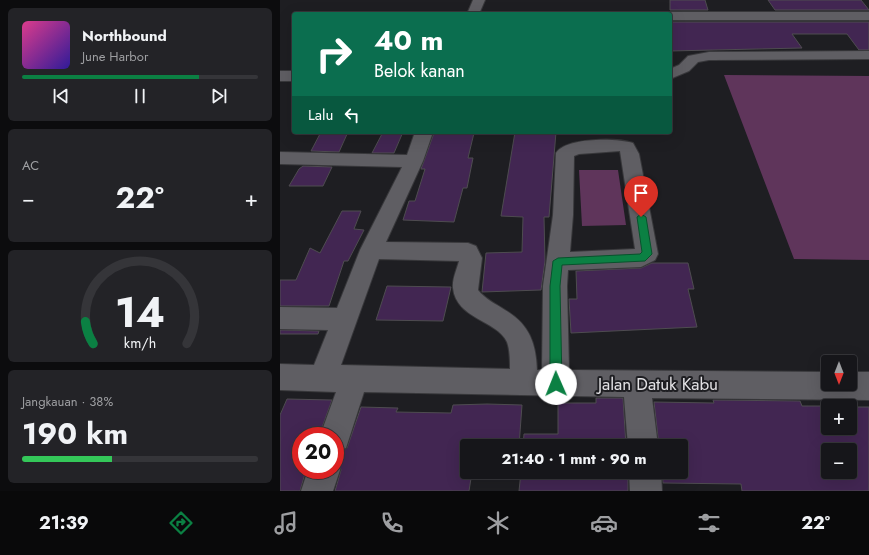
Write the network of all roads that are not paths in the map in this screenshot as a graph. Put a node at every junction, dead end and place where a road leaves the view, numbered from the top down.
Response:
1 (480, 0) edge
2 (474, 12) edge
3 (672, 16) edge
4 (869, 16) edge
5 (869, 55) edge
6 (672, 73) edge
7 (280, 76) edge
8 (292, 76) edge
9 (423, 134) edge
10 (280, 158) edge
11 (414, 161) junction
12 (371, 250) junction
13 (558, 261) junction
14 (280, 318) edge
15 (346, 319) junction
16 (280, 377) edge
17 (322, 379) junction
18 (354, 379) junction
19 (522, 384) junction
20 (556, 384) junction
21 (637, 384) junction
22 (869, 386) edge
23 (338, 427) edge
24 (642, 439) edge
25 (321, 479) edge
26 (645, 479) edge
27 (317, 491) edge
28 (646, 491) edge

1 - 2 street
3 - 4 street
5 - 6 street
7 - 8 street
9 - 11 street
10 - 11 street
11 - 12 street
12 - 15 street
12 - 19 street
13 - 13 street
13 - 20 street
14 - 15 street
15 - 17 street
16 - 17 street, Jalan Datuk Kabu
17 - 18 street, Jalan Datuk Kabu
18 - 19 street, Jalan Datuk Kabu
18 - 23 street
19 - 20 street, Jalan Datuk Kabu
20 - 21 street, Jalan Datuk Kabu
21 - 22 street, Jalan Datuk Kabu
21 - 24 street
25 - 27 street
26 - 28 street

